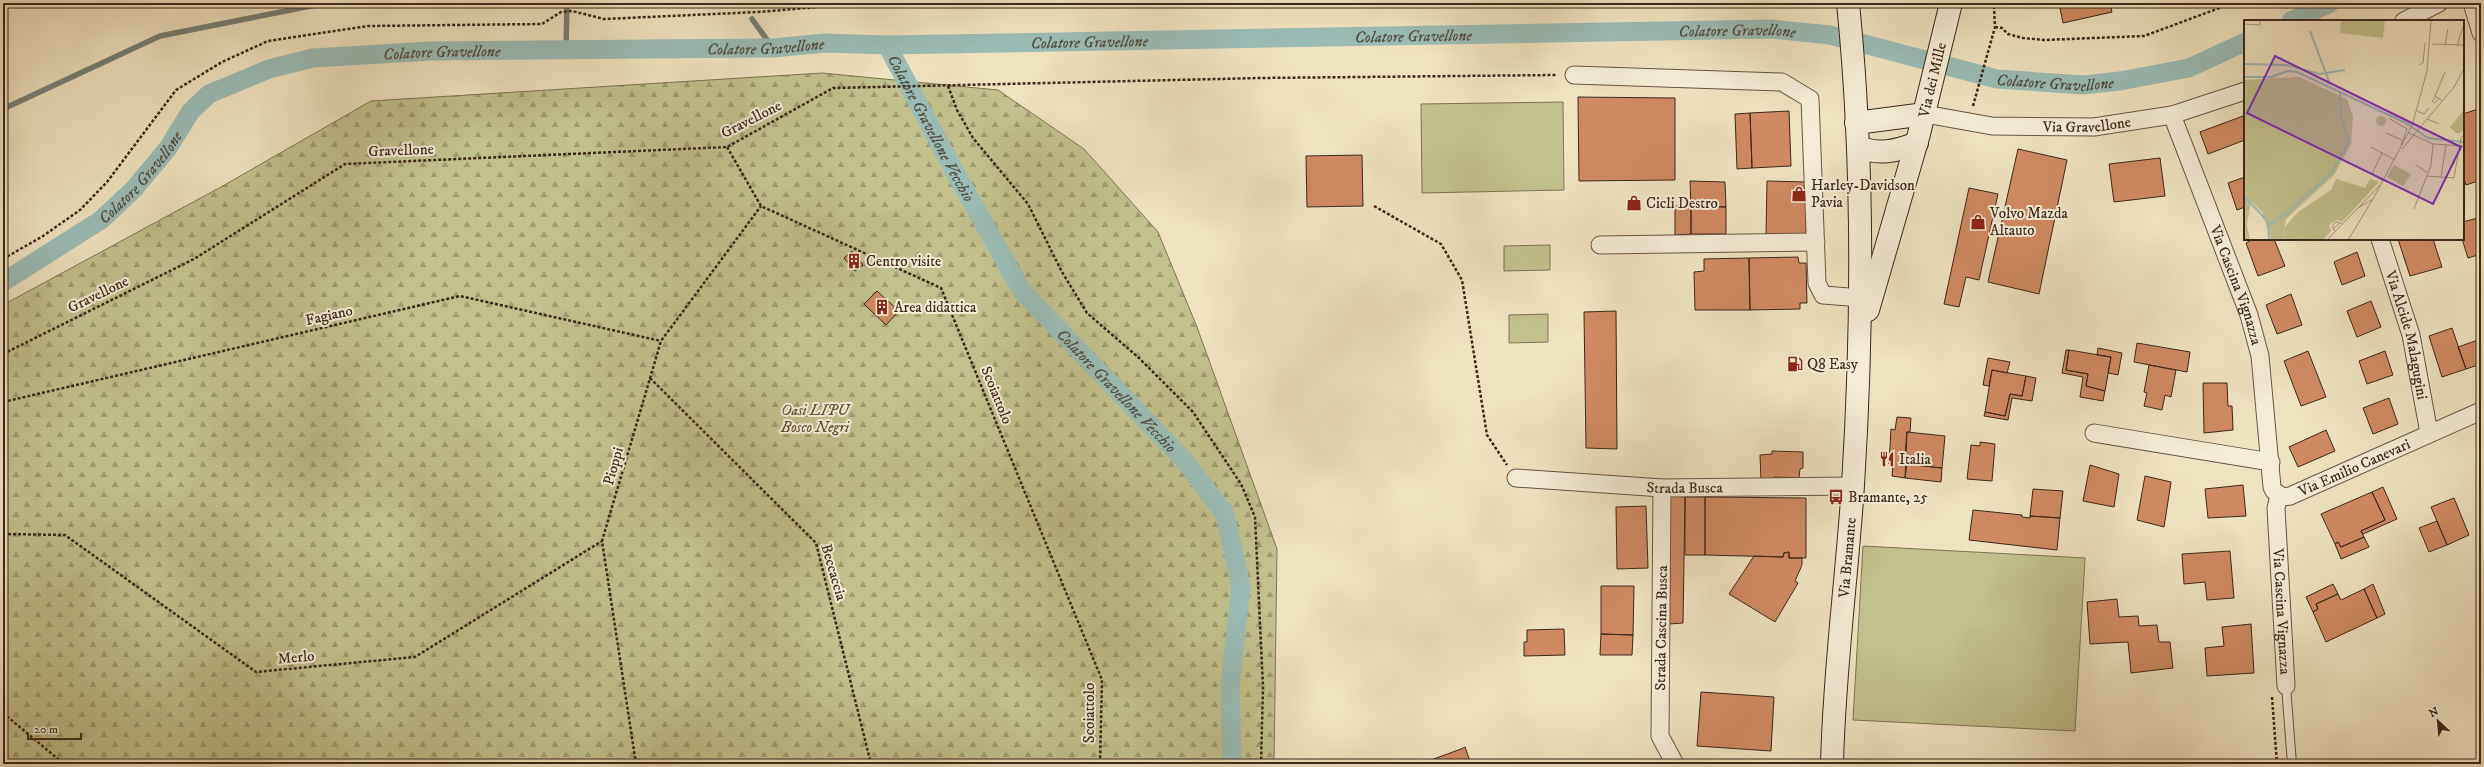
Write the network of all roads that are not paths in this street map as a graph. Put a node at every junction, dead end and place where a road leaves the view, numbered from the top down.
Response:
1 (1848, 3) edge
2 (1950, 3) edge
3 (2439, 3) edge
4 (2472, 3) edge
5 (2406, 20) edge
6 (2481, 33) edge
7 (1574, 75) road end
8 (2244, 91) edge
9 (1924, 114) junction
10 (2172, 115) junction
11 (1856, 123) junction
12 (1917, 143) junction
13 (1858, 146) junction
14 (2380, 240) edge
15 (1816, 242) junction
16 (1600, 245) dead end
17 (1862, 298) junction
18 (1861, 334) junction
19 (2481, 411) edge
20 (2094, 433) dead end
21 (2429, 433) junction
22 (2271, 462) junction
23 (1516, 478) road end
24 (1853, 486) junction
25 (1662, 488) junction
26 (2279, 496) junction
27 (2286, 686) joint
28 (1831, 762) edge
29 (1675, 764) edge
30 (2292, 764) edge

1 - 11 main road, Via Bramante
2 - 9 main road, Via dei Mille
3 - 5 street
4 - 6 street
7 - 15 street
8 - 10 street, Via Gravellone
9 - 10 street, Via Gravellone
9 - 11 main road, Via dei Mille
9 - 12 main road, Via Bramante
10 - 22 street, Via Cascina Vignazza
11 - 13 main road, Via Bramante
12 - 13 main road
12 - 18 main road, Via Bramante
13 - 17 main road, Via Bramante
14 - 21 street, Via Alcide Malagugini
15 - 16 street
15 - 17 street
17 - 18 main road, Via Bramante
18 - 24 main road, Via Bramante
19 - 21 street, Via Emilio Canevari
20 - 22 street
21 - 26 street, Via Emilio Canevari
22 - 26 street, Via Cascina Vignazza
23 - 25 street, Strada Busca
24 - 25 street, Strada Busca
24 - 28 main road, Via Bramante
25 - 29 street, Strada Cascina Busca
26 - 27 street, Via Cascina Vignazza
27 - 30 lane, Via Cascina Vignazza

